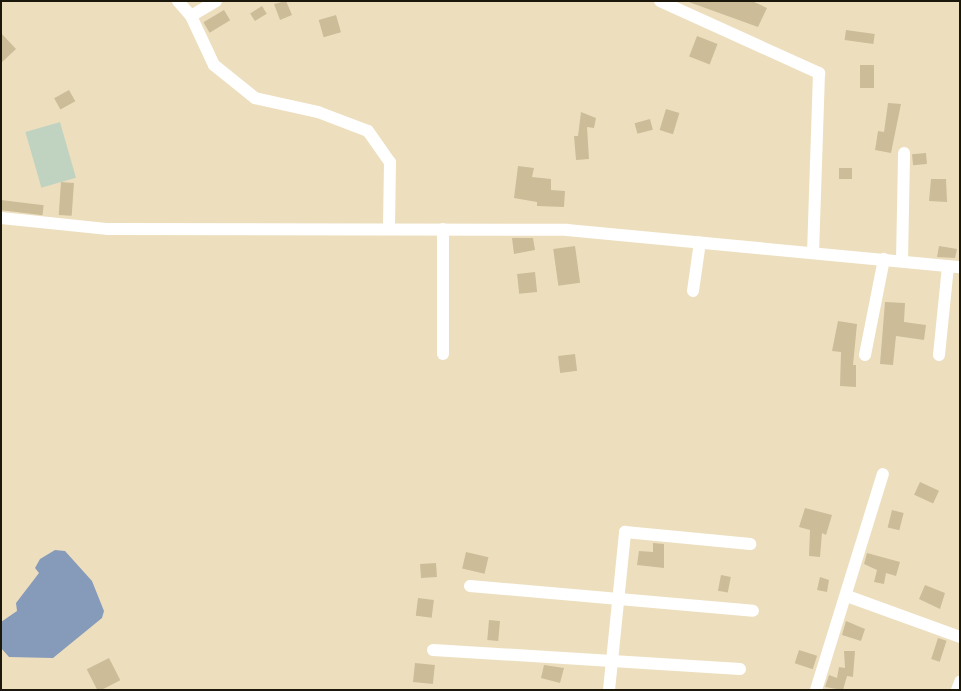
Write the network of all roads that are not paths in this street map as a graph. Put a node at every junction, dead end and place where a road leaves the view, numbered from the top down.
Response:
1 (178, 1) edge
2 (216, 1) edge
3 (660, 1) edge
4 (191, 16) junction
5 (904, 153) dead end
6 (1, 218) edge
7 (389, 228) junction
8 (443, 229) junction
9 (700, 242) junction
10 (813, 251) junction
11 (884, 259) junction
12 (902, 261) junction
13 (954, 266) edge
14 (693, 291) dead end
15 (443, 354) dead end
16 (939, 355) dead end
17 (864, 356) dead end
18 (883, 474) dead end
19 (750, 544) dead end
20 (470, 586) dead end
21 (848, 596) junction
22 (618, 599) junction
23 (753, 611) dead end
24 (960, 637) edge
25 (433, 650) dead end
26 (612, 661) junction
27 (740, 669) dead end
28 (960, 682) edge
29 (609, 690) edge
30 (816, 690) edge
31 (957, 690) edge

1 - 4 street
2 - 4 street
3 - 10 street
4 - 7 street
5 - 12 street
6 - 7 street
7 - 8 street
8 - 9 street
8 - 15 street
9 - 10 street
9 - 14 street
10 - 11 street
11 - 12 street
11 - 17 street
12 - 13 street
13 - 16 street
18 - 21 street
19 - 22 street
20 - 22 street
21 - 24 street
21 - 30 street
22 - 23 street
22 - 26 street
25 - 26 street
26 - 27 street
26 - 29 street
28 - 31 street

